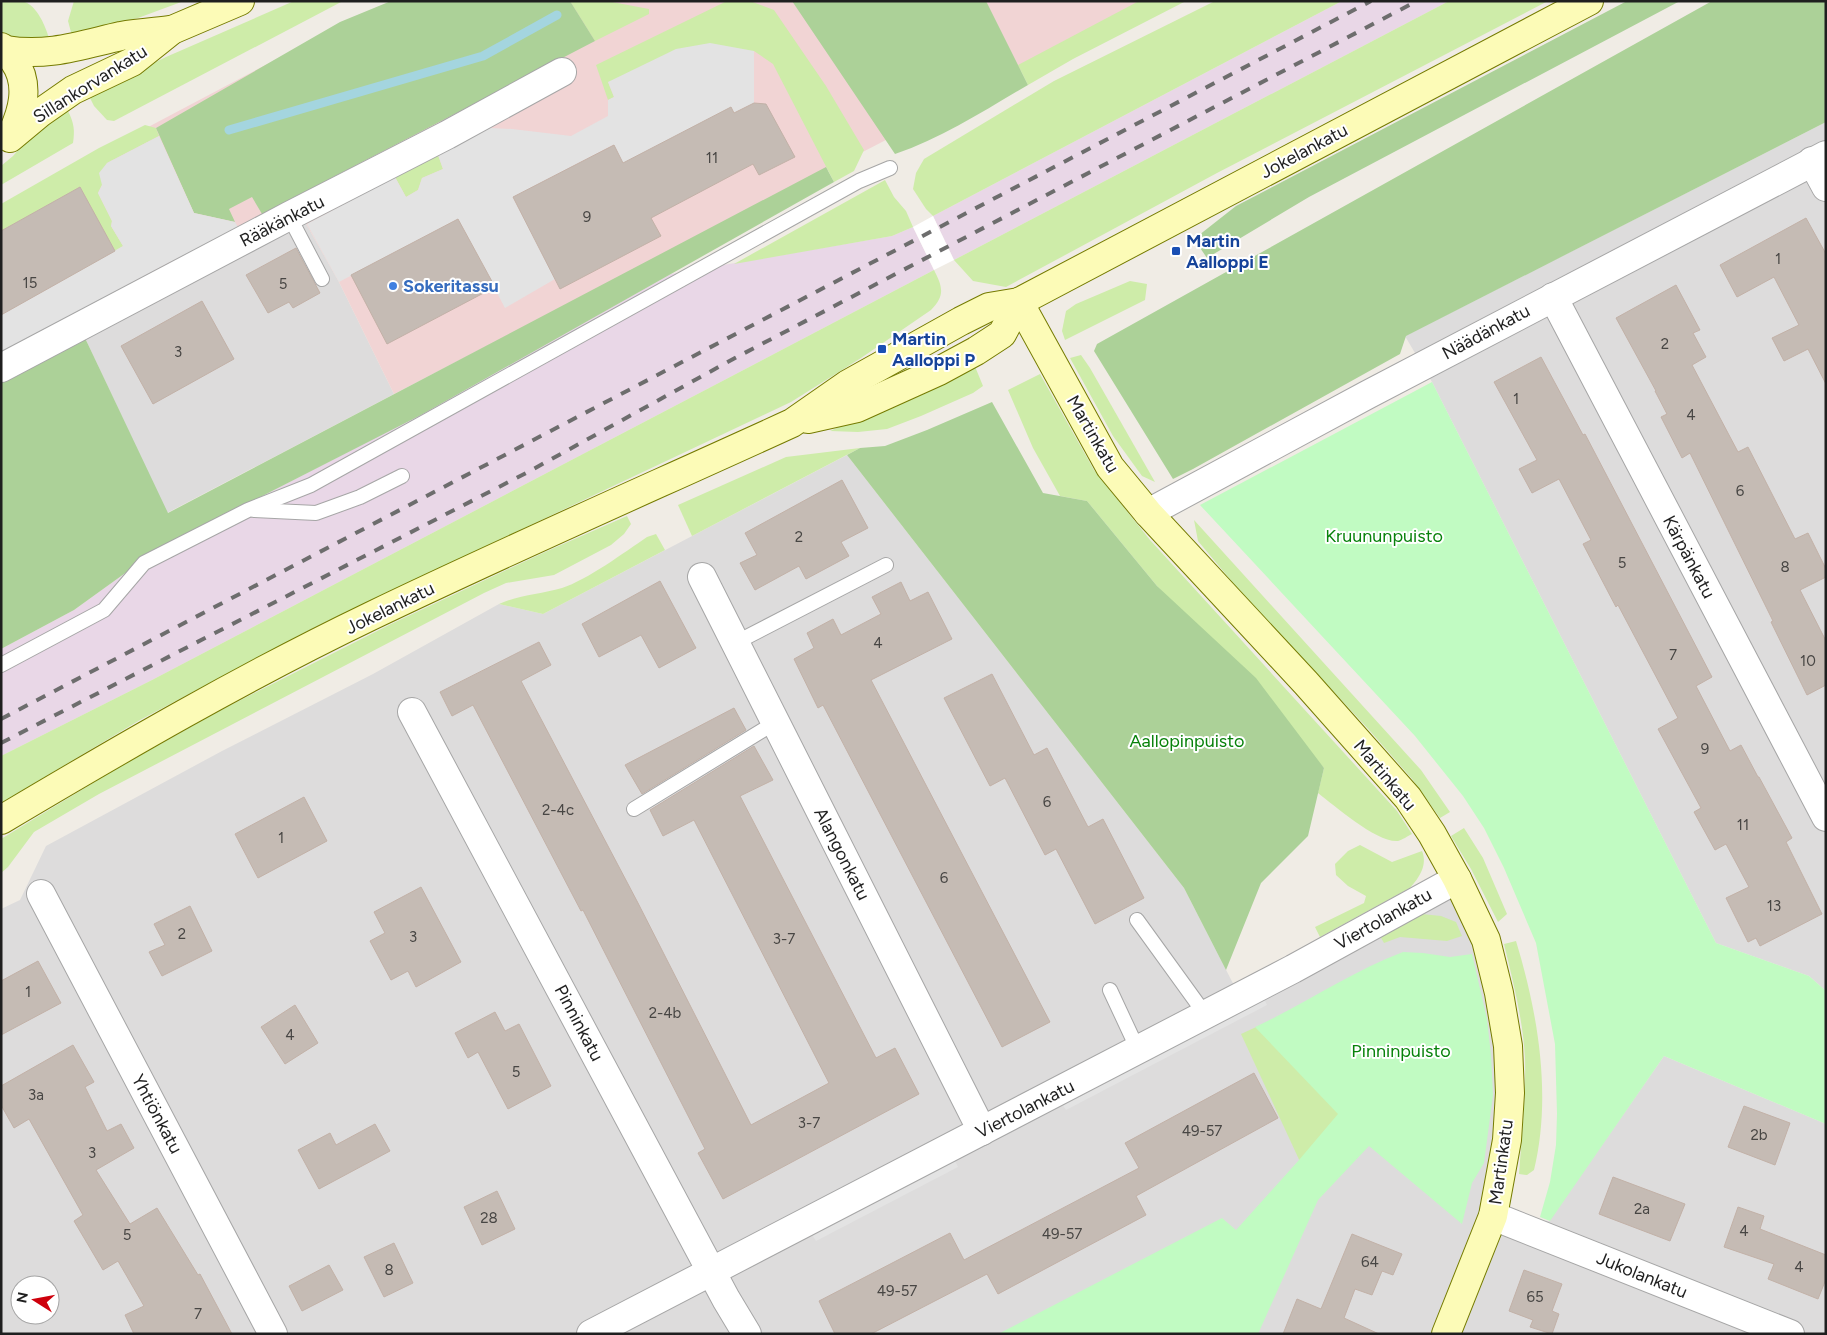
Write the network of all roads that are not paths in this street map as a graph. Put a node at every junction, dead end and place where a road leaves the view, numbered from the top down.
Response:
1 (240, 1) edge
2 (1589, 1) edge
3 (172, 30) junction
4 (4, 49) edge
5 (562, 72) dead end
6 (5, 142) edge
7 (1819, 158) edge
8 (890, 168) dead end
9 (1826, 187) edge
10 (289, 216) junction
11 (322, 279) dead end
12 (1553, 297) junction
13 (1019, 302) junction
14 (1, 368) edge
15 (402, 476) dead end
16 (248, 510) junction
17 (1148, 513) junction
18 (886, 565) dead end
19 (702, 577) dead end
20 (735, 643) junction
21 (1, 665) edge
22 (412, 712) dead end
23 (776, 722) junction
24 (634, 809) dead end
25 (1826, 817) edge
26 (1, 820) edge
27 (1457, 879) junction
28 (41, 894) dead end
29 (1137, 920) dead end
30 (1110, 990) dead end
31 (1205, 1014) junction
32 (1138, 1050) junction
33 (982, 1131) junction
34 (1493, 1216) junction
35 (712, 1272) junction
36 (273, 1334) edge
37 (591, 1334) edge
38 (747, 1334) edge
39 (1446, 1334) edge
40 (1790, 1334) edge

1 - 3 street, Sillankorvankatu
2 - 13 street, Jokelankatu
3 - 4 street, Sillankorvankatu
3 - 6 street, Sillankorvankatu
4 - 6 street
5 - 10 street, Rääkänkatu
7 - 9 street
7 - 12 street, Näädänkatu
8 - 16 lane
10 - 11 lane
10 - 14 street, Rääkänkatu
12 - 17 street, Näädänkatu
12 - 25 street, Kärpänkatu
13 - 17 street, Martinkatu
13 - 26 street, Jokelankatu
15 - 16 lane
16 - 21 lane
17 - 27 street, Martinkatu
18 - 20 lane
19 - 20 street, Alangonkatu
20 - 23 street, Alangonkatu
22 - 35 street, Pinninkatu
23 - 24 lane
23 - 33 street, Alangonkatu
27 - 31 street, Viertolankatu
27 - 34 street, Martinkatu
28 - 36 street, Yhtiönkatu
29 - 31 lane
30 - 32 lane
31 - 32 street, Viertolankatu
32 - 33 street, Viertolankatu
33 - 35 street, Viertolankatu
34 - 39 street, Martinkatu
34 - 40 street, Jukolankatu
35 - 37 street, Viertolankatu
35 - 38 street, Pinninkatu

